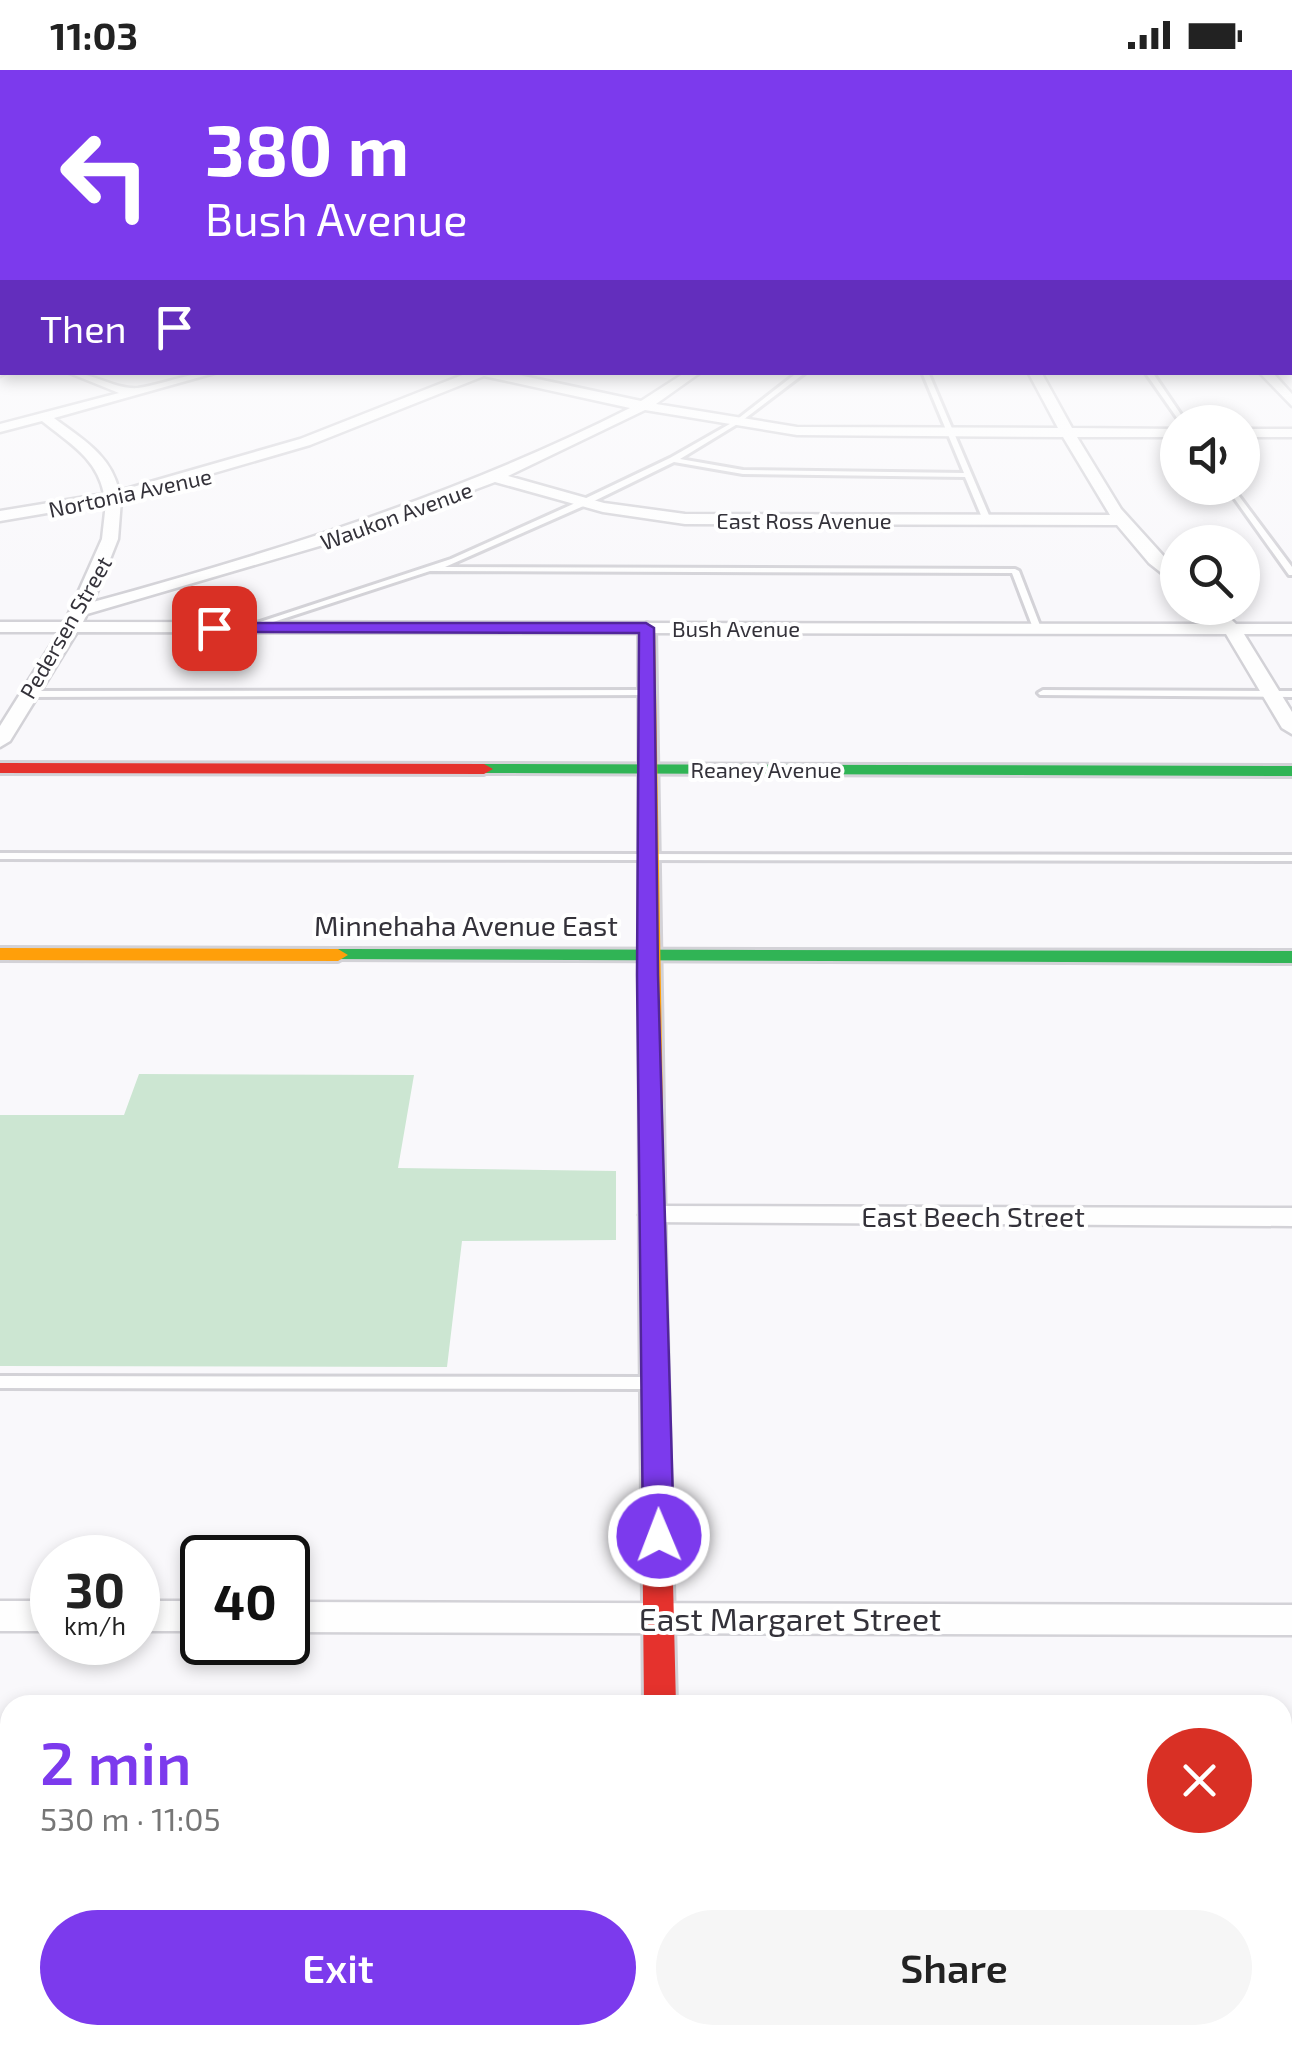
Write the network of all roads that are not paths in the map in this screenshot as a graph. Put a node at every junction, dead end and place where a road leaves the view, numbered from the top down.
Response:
1 (79, 409) edge
2 (389, 409) edge
3 (639, 409) edge
4 (664, 409) edge
5 (755, 409) edge
6 (941, 409) edge
7 (1056, 409) edge
8 (46, 418) junction
9 (738, 422) junction
10 (0, 428) edge
11 (952, 433) junction
12 (1260, 433) edge
13 (1292, 433) edge
14 (1070, 434) junction
15 (1160, 434) edge
16 (673, 460) junction
17 (968, 475) junction
18 (495, 477) junction
19 (115, 499) junction
20 (586, 502) junction
21 (1242, 505) edge
22 (0, 516) edge
23 (988, 520) junction
24 (1118, 520) junction
25 (1160, 566) edge
26 (431, 569) junction
27 (1292, 573) edge
28 (73, 619) junction
29 (1228, 625) edge
30 (0, 627) edge
31 (247, 628) junction
32 (646, 628) junction
33 (1037, 628) junction
34 (1232, 629) junction
35 (1292, 629) edge
36 (1043, 693) dead end
37 (27, 694) junction
38 (647, 694) junction
39 (1271, 694) junction
40 (1292, 694) edge
41 (1292, 728) edge
42 (0, 741) edge
43 (0, 768) edge
44 (648, 769) junction
45 (1292, 770) edge
46 (0, 856) edge
47 (648, 857) junction
48 (1292, 858) edge
49 (0, 954) edge
50 (647, 956) junction
51 (1292, 957) edge
52 (653, 1216) junction
53 (1292, 1217) edge
54 (0, 1382) edge
55 (656, 1383) junction
56 (0, 1616) edge
57 (30, 1616) edge
58 (310, 1617) edge
59 (659, 1618) junction
60 (1292, 1620) edge
61 (660, 1695) edge

1 - 8 street
2 - 19 street, Nortonia Avenue
3 - 18 street, Waukon Avenue
4 - 9 street
5 - 9 lane
6 - 11 lane
7 - 14 street
8 - 10 street
8 - 19 street
9 - 11 street
9 - 16 lane
11 - 14 street
11 - 17 lane
12 - 13 street
14 - 15 street
14 - 24 street
16 - 17 lane
16 - 20 lane
17 - 23 lane
18 - 20 street, East Ross Avenue
18 - 28 street, Waukon Avenue
19 - 22 street, Nortonia Avenue
19 - 28 street, Pedersen Street
20 - 23 street, East Ross Avenue
20 - 26 lane
21 - 27 lane
23 - 24 street, East Ross Avenue
24 - 25 street
26 - 31 lane
26 - 33 lane
28 - 30 street, Bush Avenue
28 - 31 street, Bush Avenue
28 - 37 street, Pedersen Street
29 - 34 street
31 - 32 street, Bush Avenue
32 - 33 street, Bush Avenue
32 - 38 street
33 - 34 street, Bush Avenue
34 - 35 street, Bush Avenue
34 - 39 street
36 - 39 lane
37 - 38 lane
37 - 42 street, Pedersen Street
38 - 44 street
39 - 40 lane
39 - 41 street
43 - 44 street, Reaney Avenue
44 - 45 street, Reaney Avenue
44 - 47 street
46 - 47 lane
47 - 48 lane
47 - 50 street
49 - 50 street, Minnehaha Avenue East
50 - 51 street, Minnehaha Avenue East
50 - 52 street
52 - 53 street, East Beech Street
52 - 55 street
54 - 55 lane
55 - 59 street
56 - 57 street
58 - 59 street, East Margaret Street
59 - 60 street, East Margaret Street
59 - 61 street

